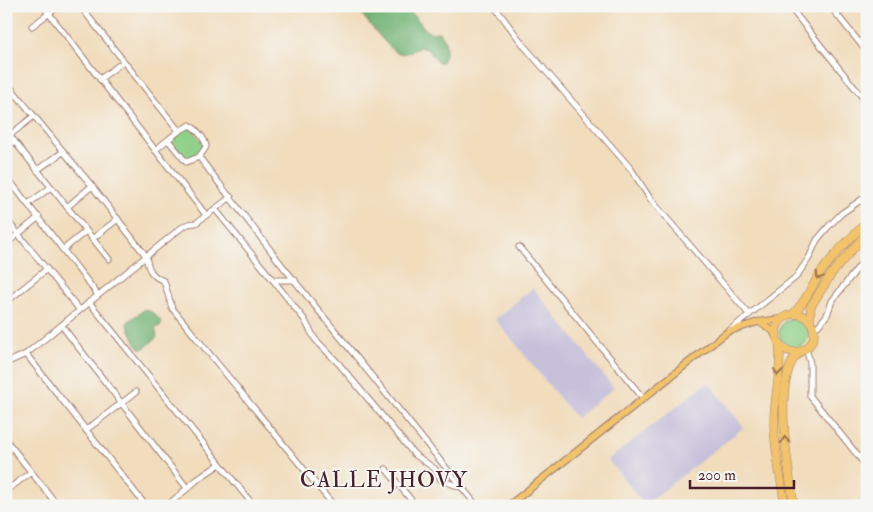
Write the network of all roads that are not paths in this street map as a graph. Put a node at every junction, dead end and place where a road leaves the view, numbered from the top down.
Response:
1 (43, 6) edge
2 (59, 6) edge
3 (80, 6) edge
4 (494, 6) edge
5 (789, 6) edge
6 (830, 6) edge
7 (847, 6) edge
8 (49, 14) junction
9 (836, 14) junction
10 (32, 26) dead end
11 (867, 41) edge
12 (861, 46) junction
13 (867, 52) edge
14 (123, 62) junction
15 (100, 79) junction
16 (6, 82) edge
17 (867, 103) edge
18 (34, 116) junction
19 (179, 130) junction
20 (8, 133) edge
21 (168, 140) junction
22 (14, 141) junction
23 (6, 147) edge
24 (155, 150) junction
25 (63, 152) junction
26 (199, 157) junction
27 (37, 170) junction
28 (6, 176) edge
29 (92, 186) junction
30 (51, 187) junction
31 (867, 196) edge
32 (231, 197) junction
33 (28, 204) junction
34 (67, 207) junction
35 (215, 208) junction
36 (206, 215) junction
37 (38, 217) junction
38 (6, 219) edge
39 (118, 219) junction
40 (867, 222) edge
41 (86, 231) junction
42 (867, 233) edge
43 (18, 234) junction
44 (92, 239) junction
45 (6, 244) edge
46 (519, 247) dead end
47 (64, 249) junction
48 (146, 256) junction
49 (867, 256) edge
50 (109, 259) dead end
51 (46, 269) junction
52 (273, 280) junction
53 (295, 280) junction
54 (98, 295) junction
55 (6, 302) edge
56 (89, 302) junction
57 (80, 309) junction
58 (749, 314) junction
59 (793, 314) junction
60 (782, 319) junction
61 (758, 322) junction
62 (812, 324) junction
63 (62, 326) junction
64 (728, 332) junction
65 (777, 340) junction
66 (803, 350) junction
67 (26, 354) junction
68 (6, 363) edge
69 (136, 392) dead end
70 (643, 398) junction
71 (122, 403) junction
72 (86, 430) junction
73 (6, 440) edge
74 (220, 464) junction
75 (867, 467) edge
76 (386, 469) dead end
77 (31, 472) junction
78 (460, 487) junction
79 (187, 488) junction
80 (6, 491) edge
81 (6, 501) edge
82 (475, 505) edge
83 (10, 506) edge
84 (58, 506) edge
85 (146, 506) edge
86 (167, 506) edge
87 (254, 506) edge
88 (334, 506) edge
89 (416, 506) edge
90 (508, 506) edge
91 (785, 506) edge
92 (794, 506) edge

1 - 8 street
2 - 8 street
3 - 14 street
4 - 58 street
5 - 17 street
6 - 9 street
7 - 9 street
8 - 10 street
8 - 15 street
9 - 12 street
11 - 12 street
12 - 13 street
14 - 15 street
14 - 19 street
15 - 24 street
16 - 18 street
18 - 20 street
18 - 25 street
19 - 21 street
19 - 26 street
20 - 22 street
21 - 24 street
21 - 26 street
22 - 23 street
22 - 27 street
24 - 36 street
25 - 27 street
25 - 29 street
26 - 32 street
27 - 30 street
28 - 33 street
29 - 34 street
29 - 39 street
30 - 33 street
30 - 34 street
31 - 58 street
32 - 35 street
32 - 53 street
33 - 37 street
34 - 41 street
35 - 36 street
35 - 52 street
36 - 48 street
37 - 43 street
37 - 47 street
38 - 43 street
39 - 44 street
39 - 48 street
40 -> 59 highway
41 - 44 street
41 - 47 street
42 - 62 highway
43 - 45 street
43 - 51 street
44 - 50 street
46 - 70 street
47 - 54 street
48 - 54 street
48 - 88 street
49 - 62 street
51 - 55 street
51 - 57 street
52 - 53 street
52 - 78 street
53 - 78 street
54 - 56 street
56 - 57 street
56 - 74 street
57 - 63 street
58 - 64 street
59 - 60 highway
59 - 62 highway
60 - 61 main road
60 - 65 highway
61 - 64 main road
61 - 65 main road
62 - 66 highway
63 - 67 street
63 - 71 street
64 - 70 main road
65 - 66 highway
65 -> 91 highway
66 - 75 street
92 -> 66 highway
67 - 68 street
67 - 72 street
69 - 71 street
70 - 90 main road
71 - 72 street
71 - 79 street
72 - 85 street
73 - 77 street
74 - 79 street
74 - 87 street
76 - 89 street
77 - 80 street
77 - 84 street
78 - 82 street
79 - 86 street
81 - 83 street

